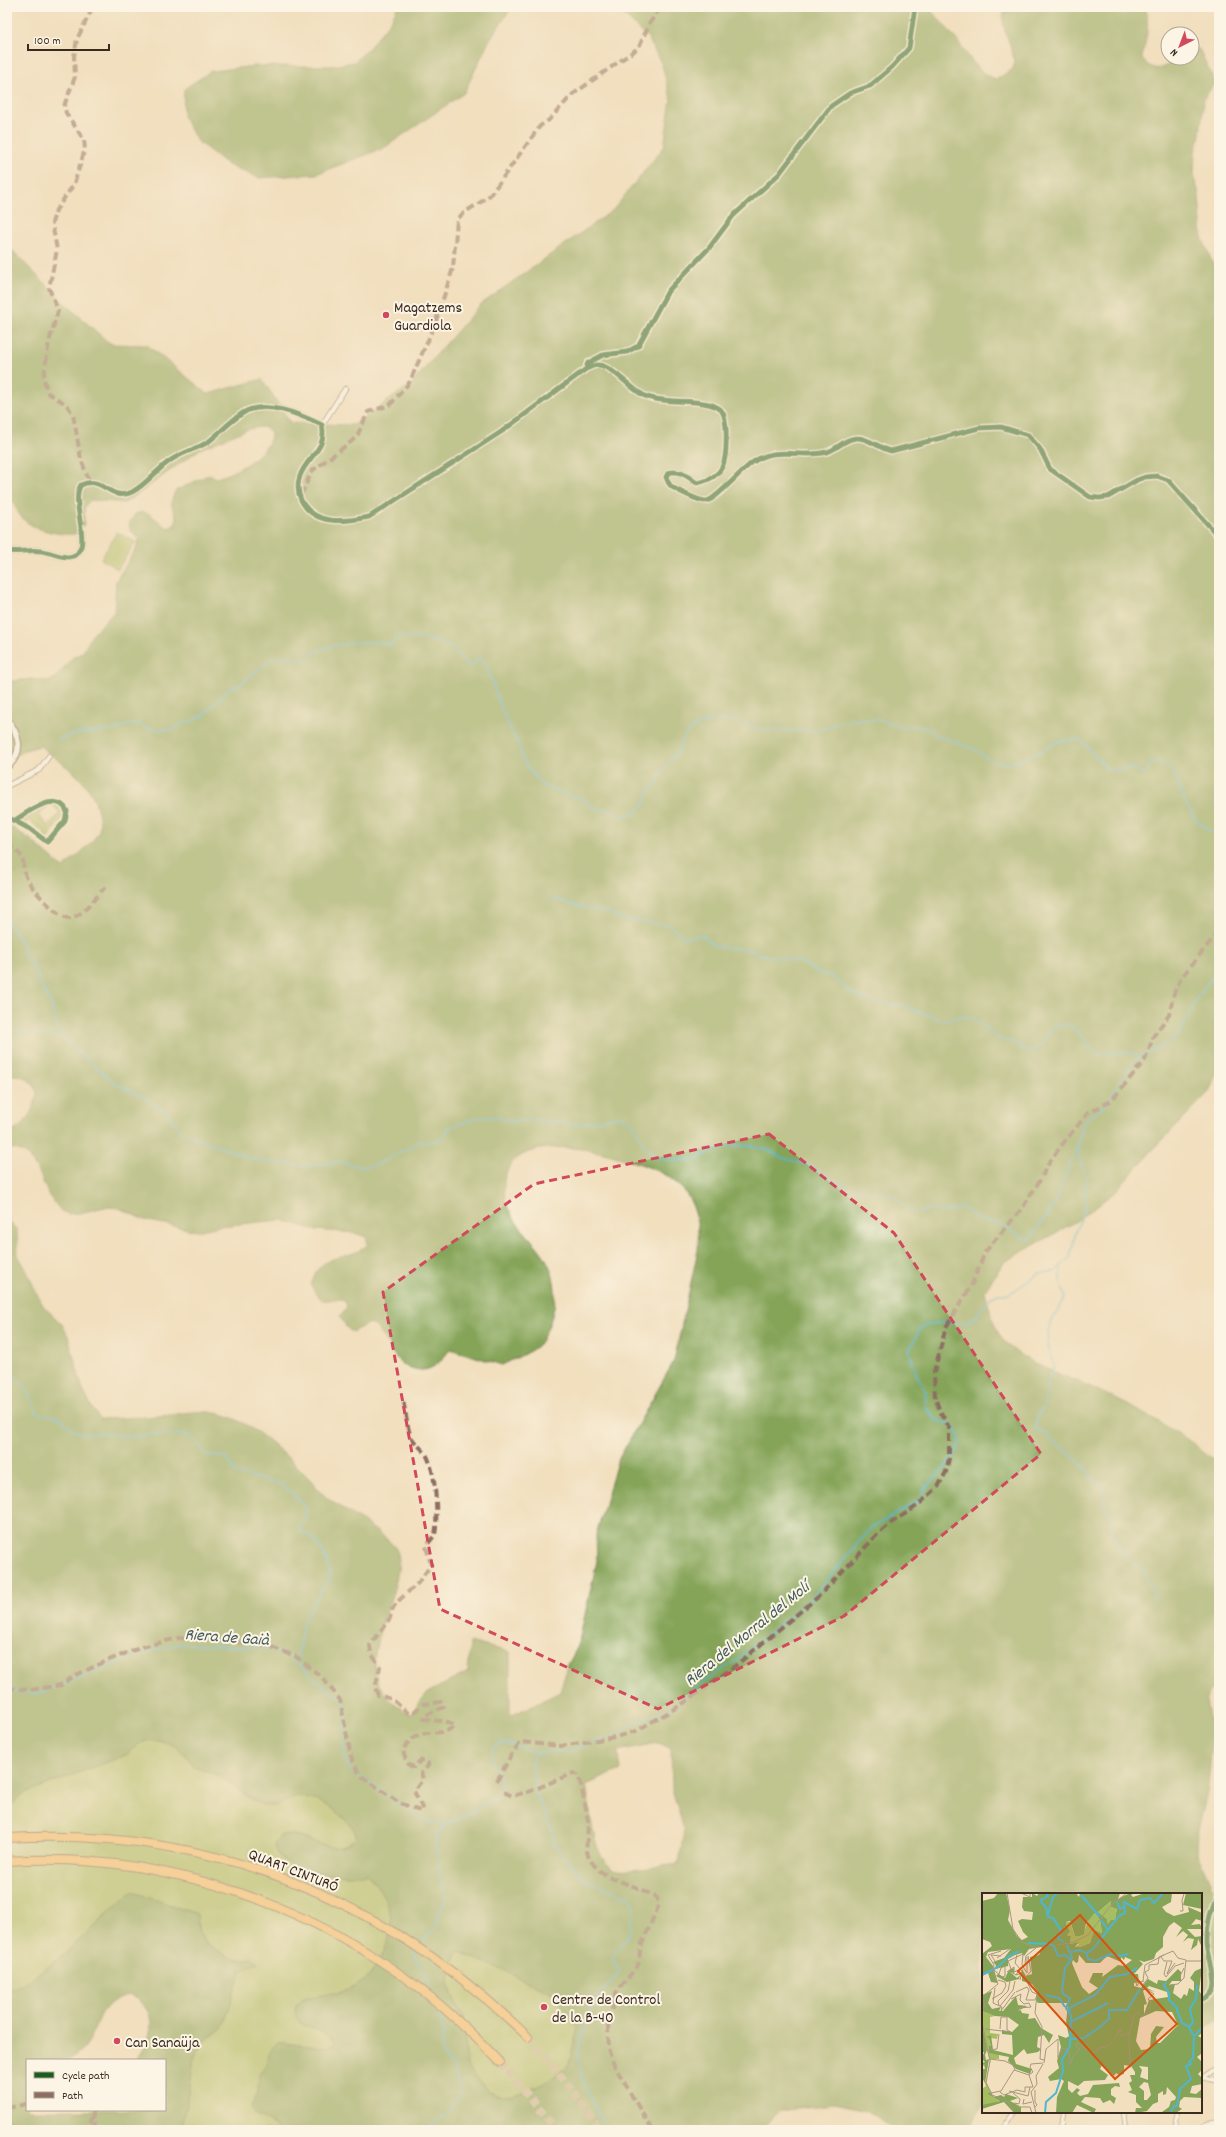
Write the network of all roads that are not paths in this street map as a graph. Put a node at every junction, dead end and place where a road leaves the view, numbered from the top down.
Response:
1 (916, 7) edge
2 (586, 369) junction
3 (345, 389) dead end
4 (322, 425) junction
5 (1219, 537) edge
6 (7, 551) edge
7 (7, 718) edge
8 (49, 756) dead end
9 (7, 767) edge
10 (7, 786) edge
11 (7, 817) edge
12 (14, 821) junction
13 (7, 1838) edge
14 (7, 1861) edge
15 (1219, 1894) edge
16 (1202, 1999) edge
17 (528, 2037) tunnel mouth
18 (500, 2062) tunnel mouth
19 (1219, 2065) edge
20 (1202, 2076) edge
21 (1202, 2077) edge
22 (1219, 2081) edge
23 (1014, 2113) edge
24 (1062, 2113) edge
25 (1124, 2113) edge
26 (1177, 2113) edge
27 (1219, 2123) edge
28 (1002, 2130) edge
29 (1060, 2130) edge
30 (1126, 2130) edge
31 (1177, 2130) edge
32 (1201, 2130) edge

1 - 2 street
2 - 4 street
2 - 5 street
3 - 4 street
4 - 6 street
7 - 9 street
8 - 10 street
11 - 12 street
12 - 12 street
13 - 17 highway, QUART CINTURÓ
14 - 18 highway
15 - 16 street
19 - 20 street
21 - 22 street
23 - 28 street
24 - 29 street
25 - 30 street
26 - 31 street
27 - 32 street

